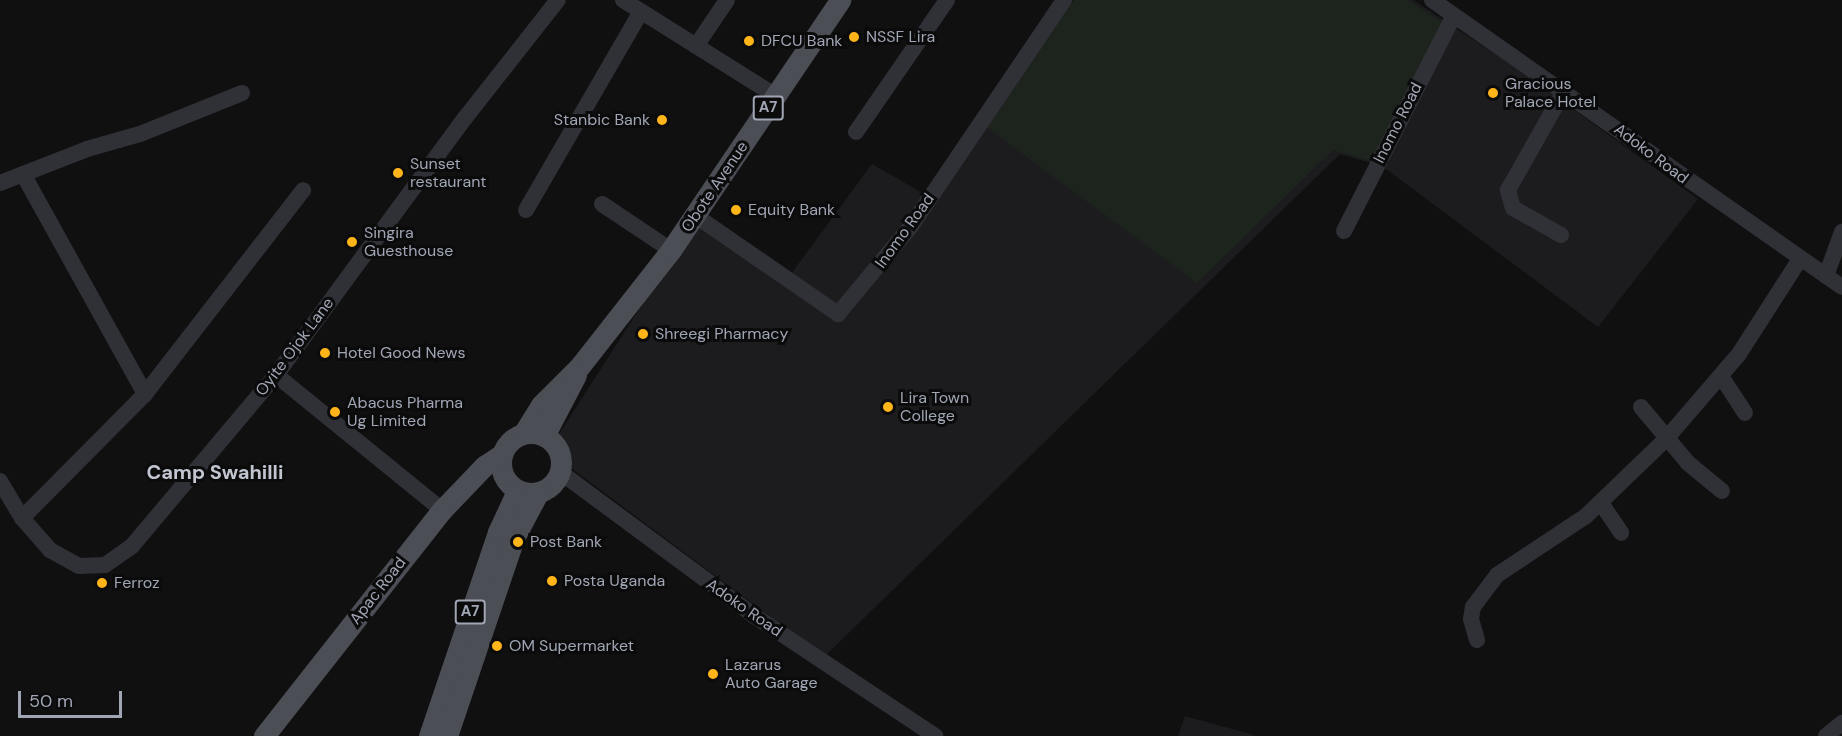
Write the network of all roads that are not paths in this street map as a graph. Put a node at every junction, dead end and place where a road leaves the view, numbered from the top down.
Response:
1 (558, 0) edge
2 (622, 0) edge
3 (727, 0) edge
4 (840, 0) edge
5 (946, 0) edge
6 (1064, 0) edge
7 (1432, 0) edge
8 (641, 12) junction
9 (1454, 15) junction
10 (696, 46) junction
11 (1564, 91) junction
12 (242, 93) dead end
13 (776, 96) junction
14 (856, 132) dead end
15 (23, 174) junction
16 (0, 183) edge
17 (303, 190) dead end
18 (602, 204) dead end
19 (526, 210) dead end
20 (696, 216) junction
21 (1344, 231) dead end
22 (1842, 232) edge
23 (1561, 235) dead end
24 (671, 250) junction
25 (1800, 259) junction
26 (1826, 276) junction
27 (1842, 287) edge
28 (276, 375) junction
29 (1721, 376) junction
30 (145, 394) junction
31 (1641, 407) dead end
32 (1745, 413) dead end
33 (533, 435) junction
34 (1666, 439) junction
35 (501, 455) junction
36 (560, 472) junction
37 (0, 481) edge
38 (1722, 491) dead end
39 (528, 492) junction
40 (1600, 503) junction
41 (442, 510) junction
42 (22, 519) junction
43 (1621, 533) dead end
44 (1477, 640) dead end
45 (1842, 723) edge
46 (264, 736) edge
47 (429, 736) edge
48 (447, 736) edge
49 (935, 736) edge
50 (1826, 736) edge

1 - 28 street, Oyite Ojok Lane
2 - 8 street
3 - 10 street
4 - 13 main road, Obote Avenue / A7
5 - 14 street
6 - 20 street, Inomo Road
7 - 9 street, Adoko Road
8 - 10 street
8 - 19 street
9 - 11 street, Adoko Road
9 - 21 street, Inomo Road
10 - 13 street
11 - 23 street
11 - 25 street, Adoko Road
12 - 15 street
13 - 20 main road, Obote Avenue / A7
15 - 16 street
15 - 30 street
17 - 30 street
18 - 24 street
20 - 24 main road, Obote Avenue / A7
22 - 26 street
24 - 33 main road, Obote Avenue / A7
25 - 26 street, Adoko Road
25 - 29 street
26 - 27 street, Adoko Road
28 - 41 street
28 - 42 street, Oyite Ojok Lane
29 - 32 street
29 - 34 street
30 - 42 street
31 - 34 street
33 - 35 main road, A7
33 - 36 main road
34 - 38 street
34 - 40 street
35 - 39 main road
35 - 41 main road, Apac Road
36 - 39 main road, A7
36 - 49 street, Adoko Road
37 - 42 street, Oyite Ojok Lane
39 - 47 main road, A7
39 - 48 main road, A7
40 - 43 street
40 - 44 street
41 - 46 main road, Apac Road
45 - 50 street

